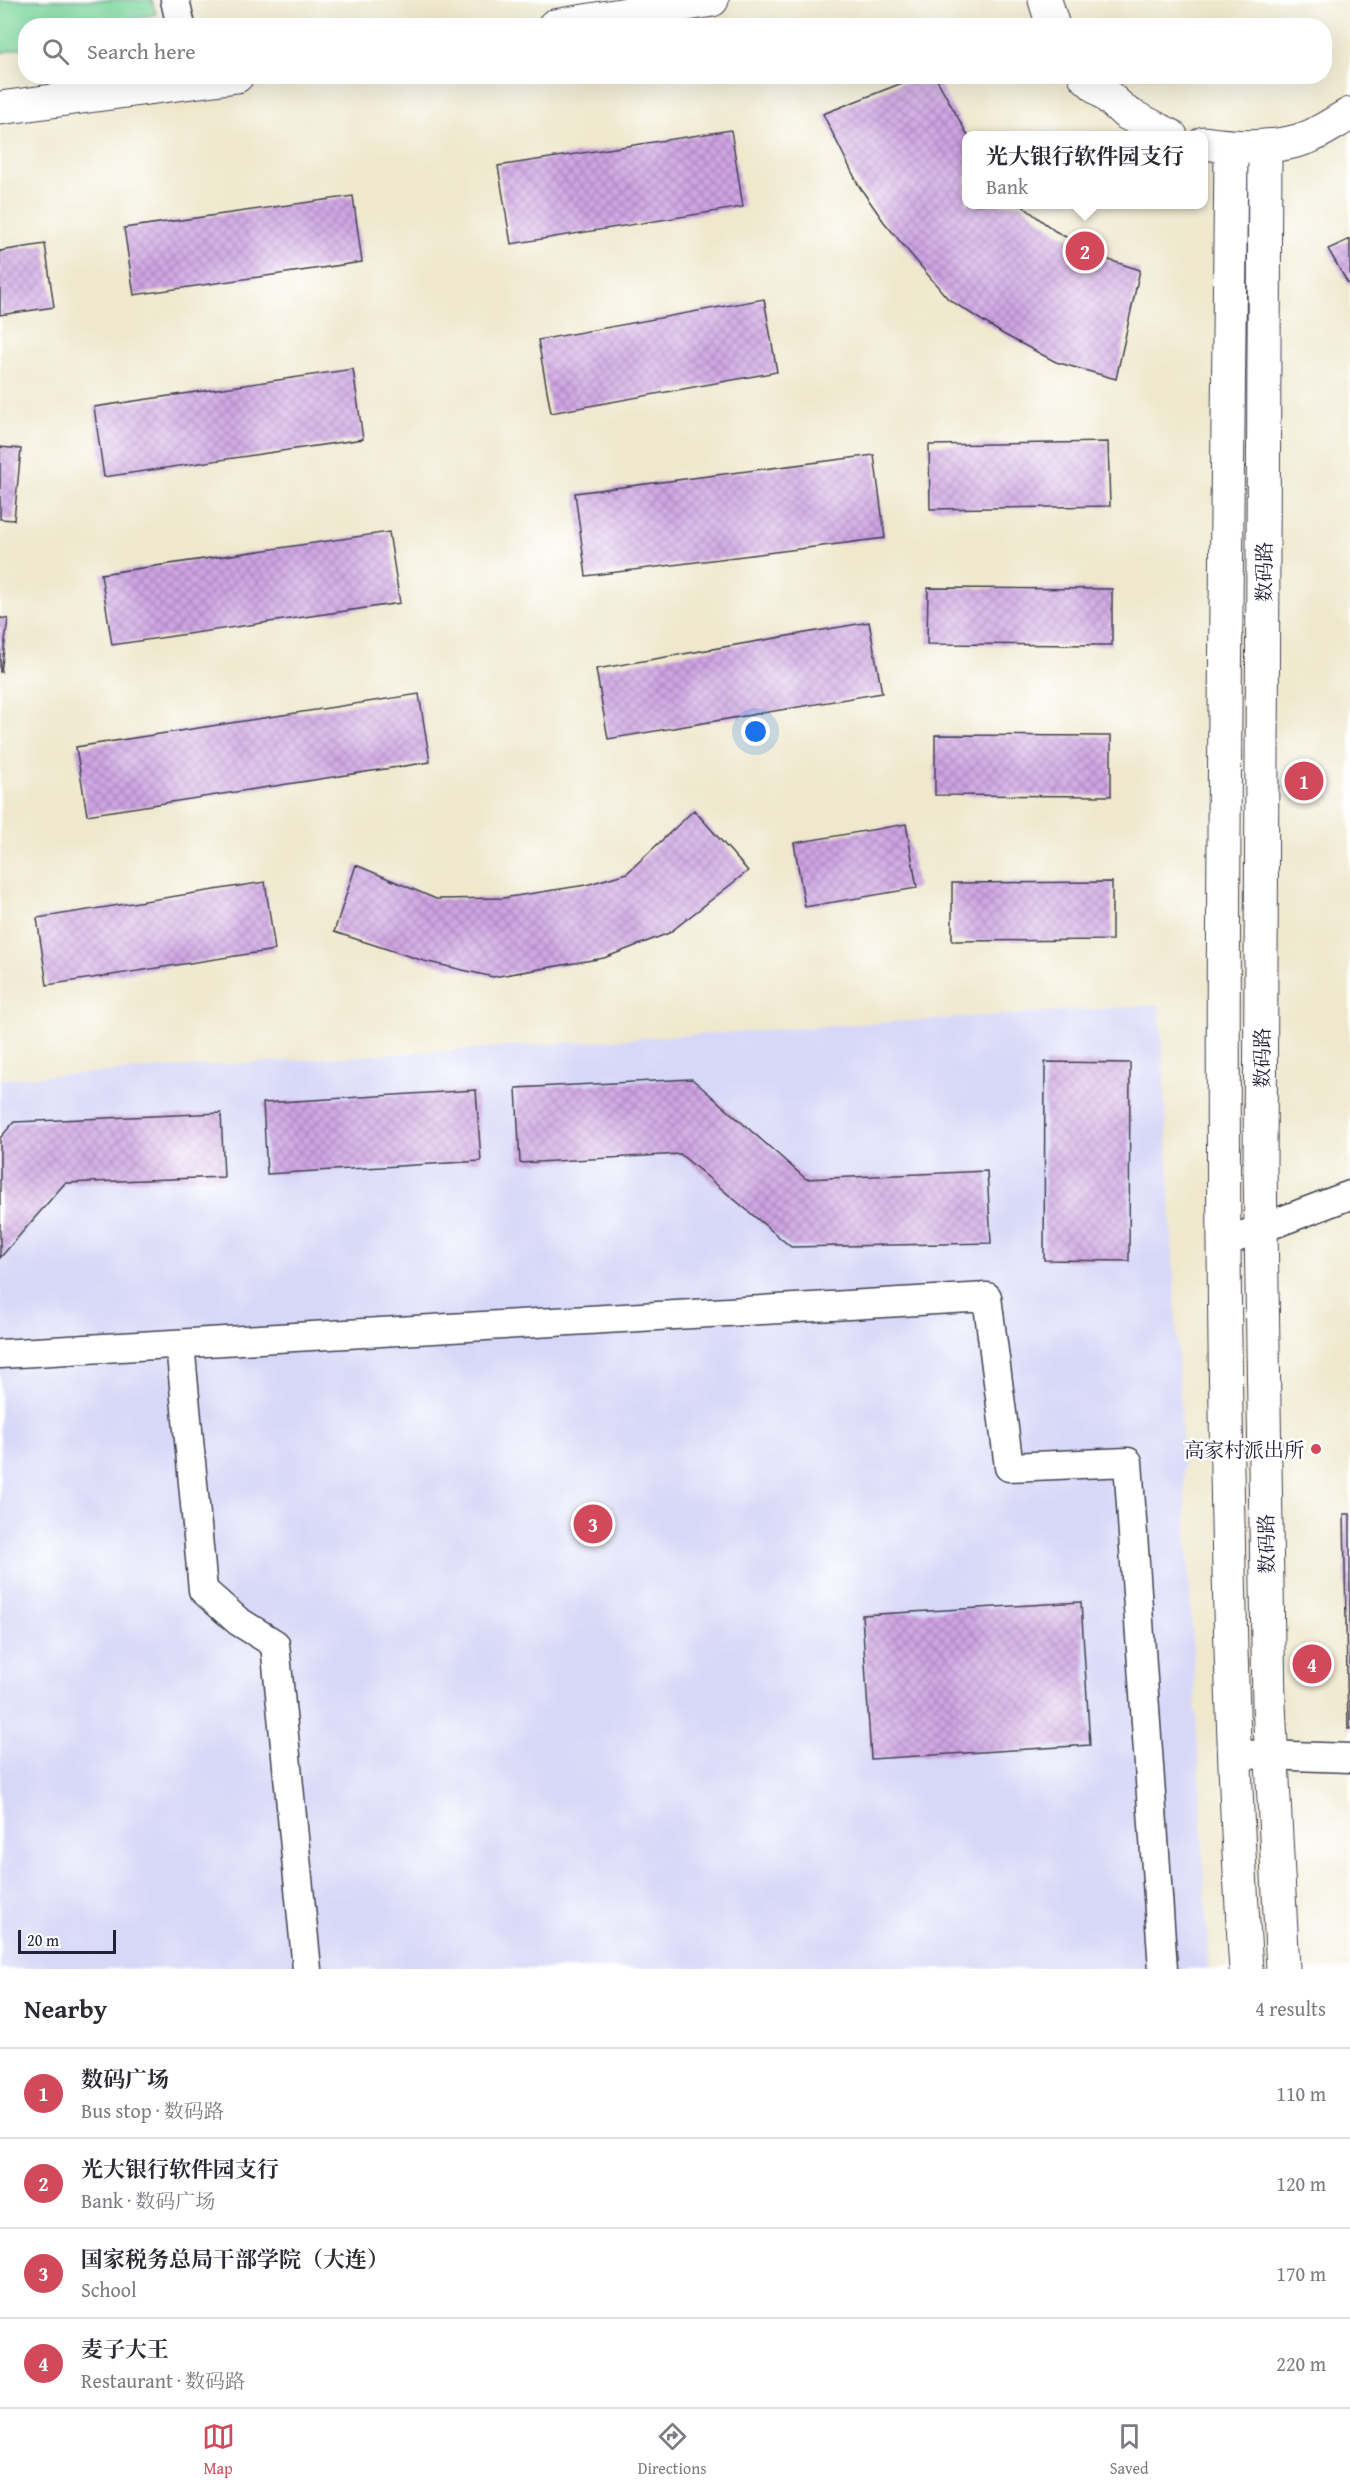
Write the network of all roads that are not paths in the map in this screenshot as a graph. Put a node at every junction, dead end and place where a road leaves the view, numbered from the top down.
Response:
1 (175, 0) edge
2 (712, 0) edge
3 (179, 18) edge
4 (603, 18) edge
5 (166, 84) edge
6 (1094, 84) edge
7 (0, 108) edge
8 (1350, 114) edge
9 (1163, 131) edge
10 (1217, 145) edge
11 (1265, 146) junction
12 (1350, 1195) edge
13 (1262, 1228) junction
14 (1223, 1243) junction
15 (180, 1344) junction
16 (0, 1354) edge
17 (1233, 1754) junction
18 (1271, 1755) junction
19 (1350, 1758) edge
20 (308, 1969) edge
21 (1163, 1969) edge
22 (1246, 1969) edge
23 (1283, 1969) edge

1 - 3 street
2 - 4 main road
5 - 7 main road
6 - 9 main road
8 - 11 main road
10 - 11 main road
10 - 14 main road, 数码路
11 - 13 main road, 数码路
12 - 13 street
13 - 14 street
13 - 18 main road, 数码路
14 - 17 main road, 数码路
15 - 16 street
15 - 20 street
15 - 21 street
17 - 18 street
17 - 22 main road, 数码路
18 - 19 street
18 - 23 main road, 数码路

